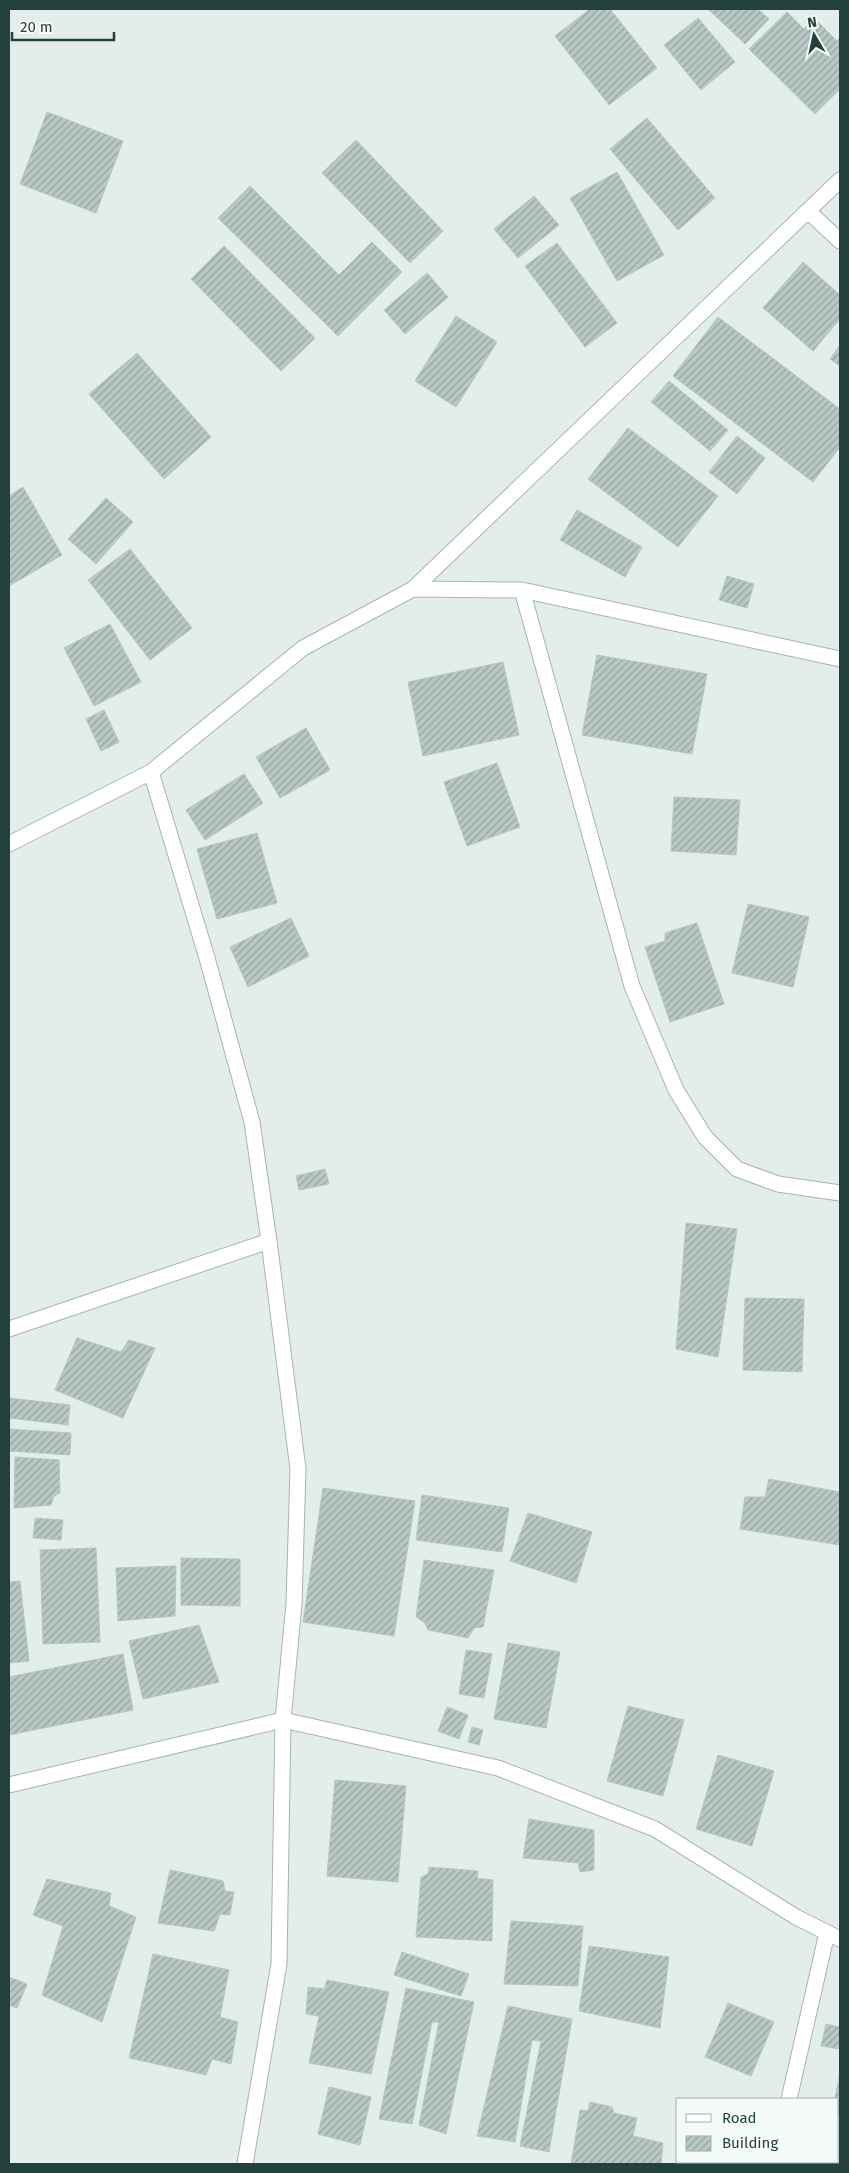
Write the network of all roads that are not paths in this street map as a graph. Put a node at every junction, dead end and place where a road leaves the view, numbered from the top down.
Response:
1 (840, 180) edge
2 (808, 212) junction
3 (840, 241) edge
4 (413, 589) junction
5 (522, 590) junction
6 (840, 660) edge
7 (151, 772) junction
8 (9, 844) edge
9 (840, 1193) edge
10 (270, 1242) junction
11 (9, 1329) edge
12 (283, 1720) junction
13 (9, 1784) edge
14 (834, 1936) edge
15 (789, 2098) edge
16 (244, 2164) edge

1 - 2 street
2 - 3 street
2 - 4 street
4 - 5 street
4 - 7 street
5 - 6 street
5 - 9 street
7 - 8 street
7 - 10 street
10 - 11 street
10 - 12 street
12 - 13 street
12 - 14 street
12 - 16 street
14 - 15 street

